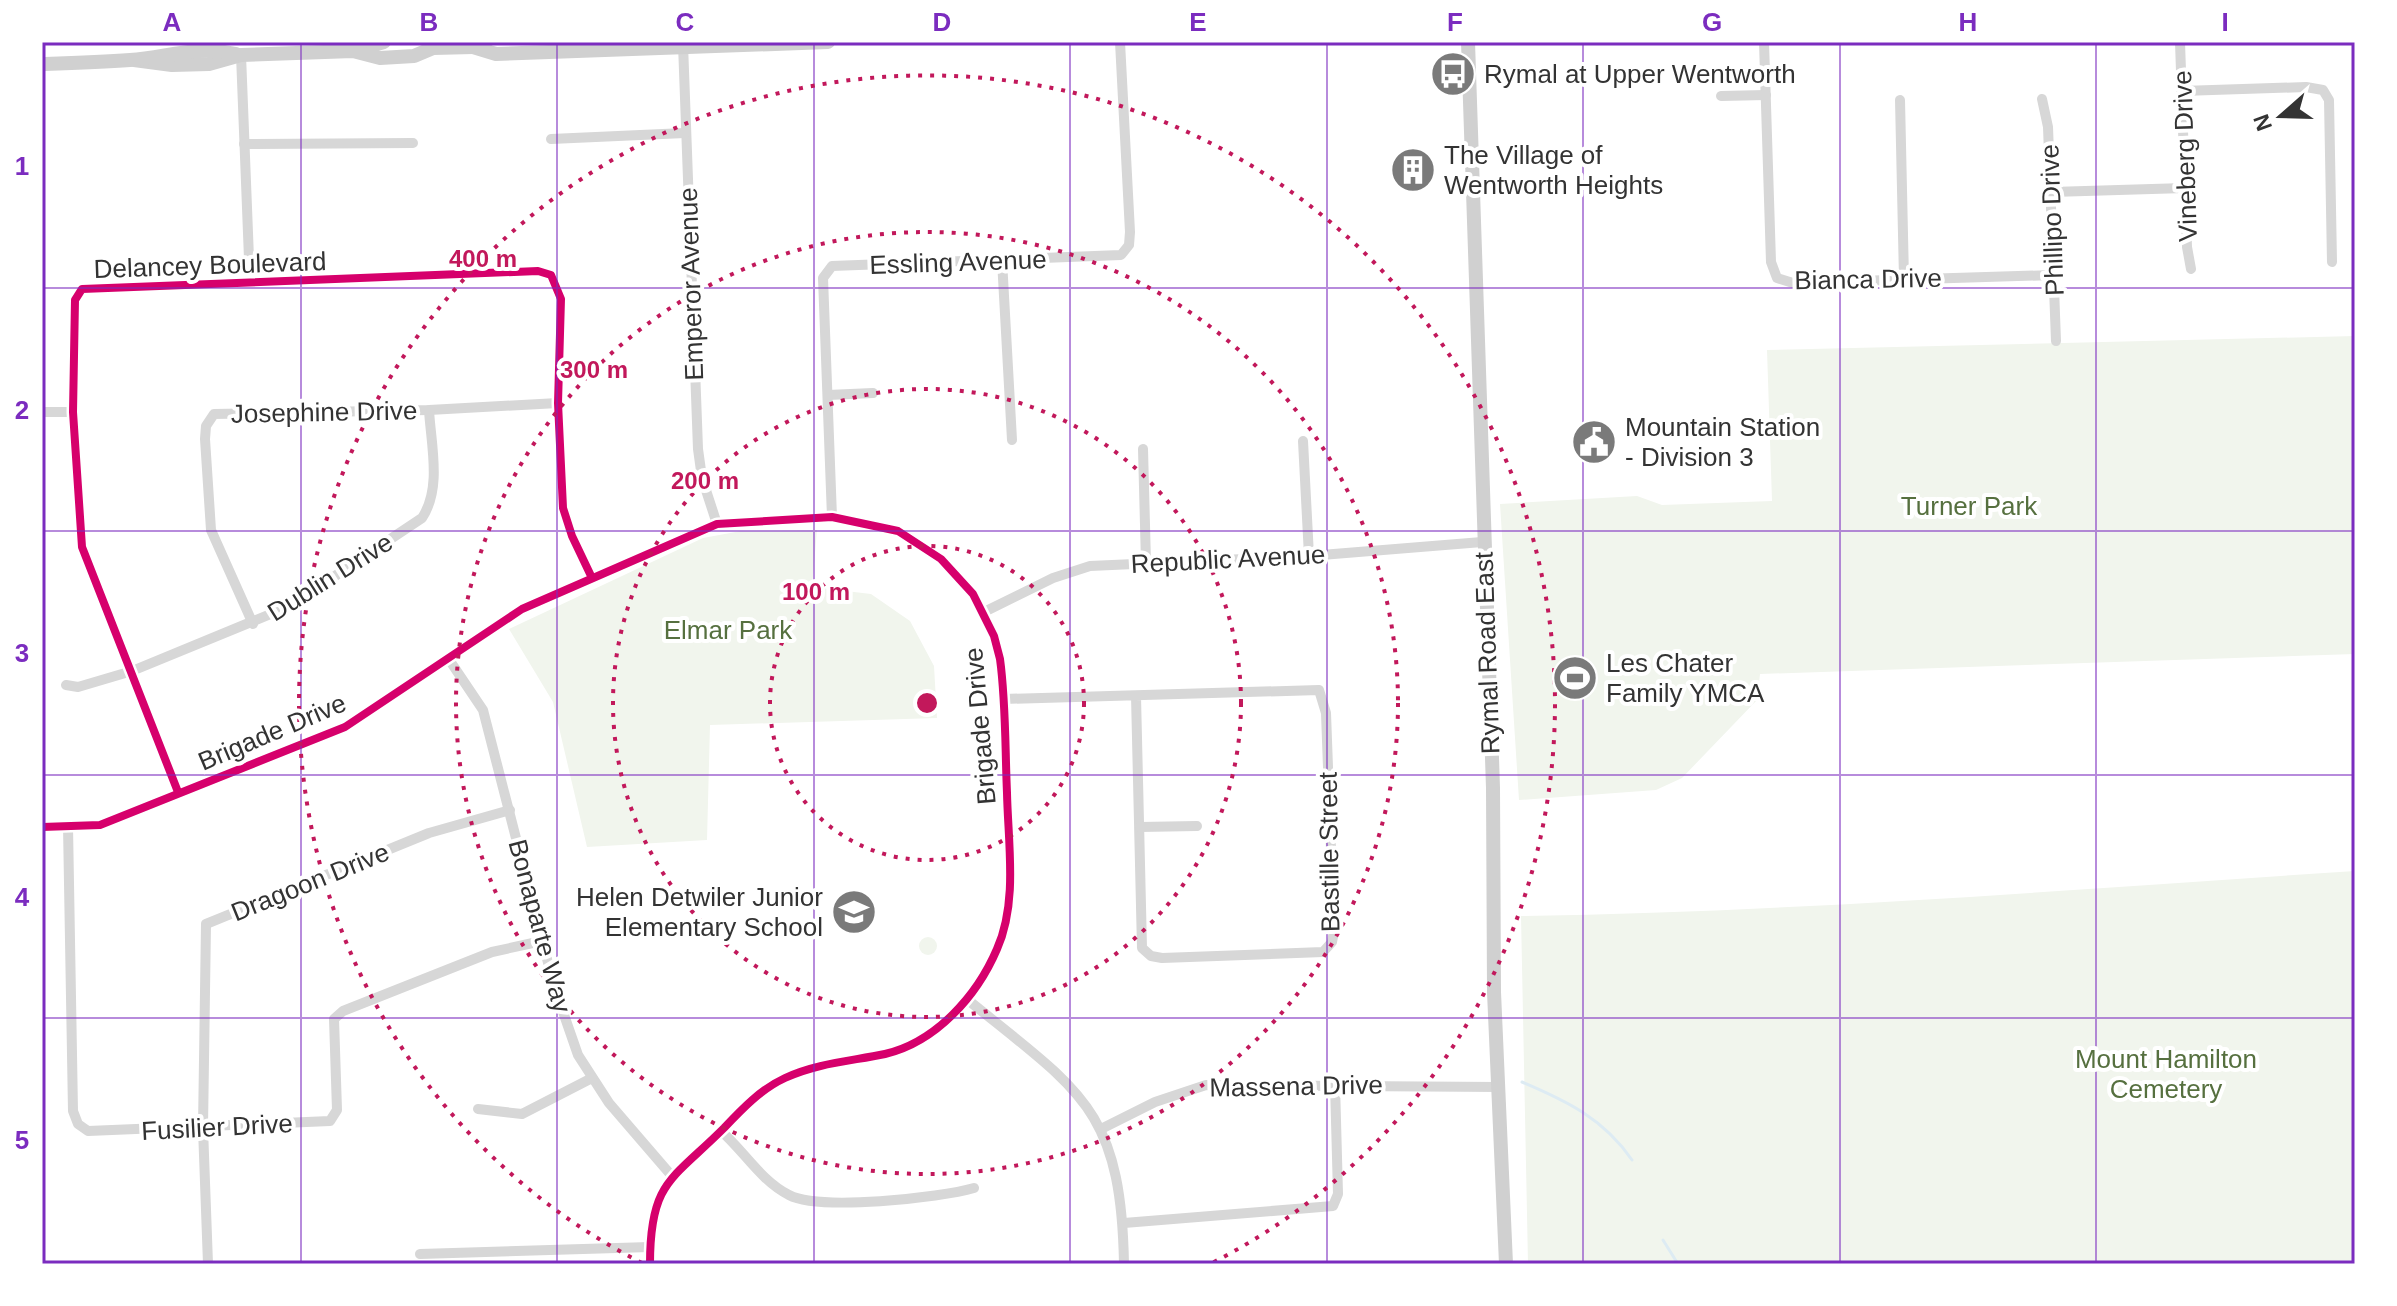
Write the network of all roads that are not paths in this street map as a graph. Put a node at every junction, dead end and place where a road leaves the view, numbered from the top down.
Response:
1 (384, 42) edge
2 (416, 42) edge
3 (828, 42) edge
4 (1120, 42) edge
5 (1468, 42) edge
6 (1764, 42) edge
7 (2180, 42) edge
8 (480, 44) edge
9 (683, 45) edge
10 (352, 46) edge
11 (433, 48) junction
12 (241, 55) junction
13 (42, 64) edge
14 (2182, 91) junction
15 (1766, 95) junction
16 (1721, 96) dead end
17 (2042, 99) dead end
18 (1900, 100) dead end
19 (685, 133) junction
20 (551, 139) dead end
21 (413, 143) dead end
22 (244, 144) junction
23 (2185, 188) junction
24 (2052, 192) junction
25 (1002, 260) junction
26 (2332, 262) dead end
27 (2191, 269) dead end
28 (2054, 275) junction
29 (1904, 279) junction
30 (250, 284) junction
31 (2056, 341) dead end
32 (873, 393) dead end
33 (828, 395) junction
34 (558, 403) junction
35 (429, 410) junction
36 (42, 412) edge
37 (73, 412) junction
38 (1012, 440) dead end
39 (1303, 441) dead end
40 (1143, 449) dead end
41 (832, 517) junction
42 (717, 524) junction
43 (1482, 542) junction
44 (1309, 556) junction
45 (1146, 563) junction
46 (592, 578) junction
47 (984, 612) junction
48 (253, 624) junction
49 (448, 658) junction
50 (132, 671) junction
51 (66, 685) dead end
52 (1136, 696) junction
53 (1004, 699) junction
54 (178, 792) junction
55 (510, 810) junction
56 (68, 826) junction
57 (1197, 826) dead end
58 (42, 827) edge
59 (1140, 827) junction
60 (542, 941) junction
61 (968, 1000) junction
62 (592, 1078) junction
63 (1335, 1084) junction
64 (1499, 1087) junction
65 (478, 1109) dead end
66 (203, 1128) junction
67 (1103, 1128) junction
68 (721, 1131) junction
69 (671, 1175) junction
70 (974, 1188) dead end
71 (1124, 1223) junction
72 (650, 1247) junction
73 (420, 1254) dead end
74 (208, 1264) edge
75 (650, 1264) edge
76 (1124, 1264) edge
77 (1506, 1264) edge

1 - 10 main road
2 - 11 main road
3 - 9 main road
4 - 25 street, Essling Avenue
5 - 43 main road, Rymal Road East
6 - 15 street, Bianca Drive
7 - 14 street, Vineberg Drive
8 - 9 main road
8 - 11 main road
9 - 19 street, Emperor Avenue
10 - 11 main road
10 - 12 main road
12 - 13 main road
12 - 22 street
14 - 23 street, Vineberg Drive
14 - 26 street
15 - 16 street
15 - 29 street, Bianca Drive
17 - 24 street, Phillipo Drive
18 - 29 street
19 - 20 street
19 - 42 street, Emperor Avenue
21 - 22 street
22 - 30 street
23 - 24 street
23 - 27 street, Vineberg Drive
24 - 28 street, Phillipo Drive
25 - 33 street, Essling Avenue
25 - 38 street
28 - 29 street, Bianca Drive
28 - 31 street, Phillipo Drive
30 - 34 street, Delancey Boulevard
30 - 37 street, Delancey Boulevard
32 - 33 street
33 - 41 street, Essling Avenue
34 - 35 street, Josephine Drive
34 - 46 street, Delancey Boulevard
35 - 48 street, Dublin Drive
35 - 48 street, Josephine Drive
36 - 37 street
37 - 50 street, Delancey Boulevard
39 - 44 street
40 - 45 street
41 - 42 street, Brigade Drive
41 - 47 street, Brigade Drive
42 - 46 street, Brigade Drive
43 - 44 street, Republic Avenue
43 - 64 main road, Rymal Road East
44 - 45 street, Republic Avenue
45 - 47 street, Republic Avenue
46 - 49 street, Brigade Drive
47 - 53 street, Brigade Drive
48 - 50 street, Dublin Drive
49 - 54 street, Brigade Drive
49 - 55 street, Bonaparte Way
50 - 51 street, Dublin Drive
50 - 54 street, Delancey Boulevard
52 - 53 street, Bastille Street
52 - 59 street, Bastille Street
52 - 59 street, Bastille Street
53 - 61 street, Brigade Drive
54 - 56 street, Brigade Drive
55 - 60 street, Bonaparte Way
55 - 66 street, Dragoon Drive
56 - 58 street, Brigade Drive
56 - 66 street, Fusilier Drive
57 - 59 street
60 - 62 street, Bonaparte Way
60 - 66 street, Fusilier Drive
61 - 67 street
61 - 68 street, Brigade Drive
62 - 65 street
62 - 69 street, Bonaparte Way
63 - 64 street, Massena Drive
63 - 67 street, Massena Drive
63 - 71 street
64 - 77 main road, Rymal Road East
66 - 74 street, Dragoon Drive
67 - 71 street
68 - 69 street, Brigade Drive
68 - 70 street
69 - 72 street, Brigade Drive
71 - 76 street
72 - 73 street
72 - 75 street, Brigade Drive

